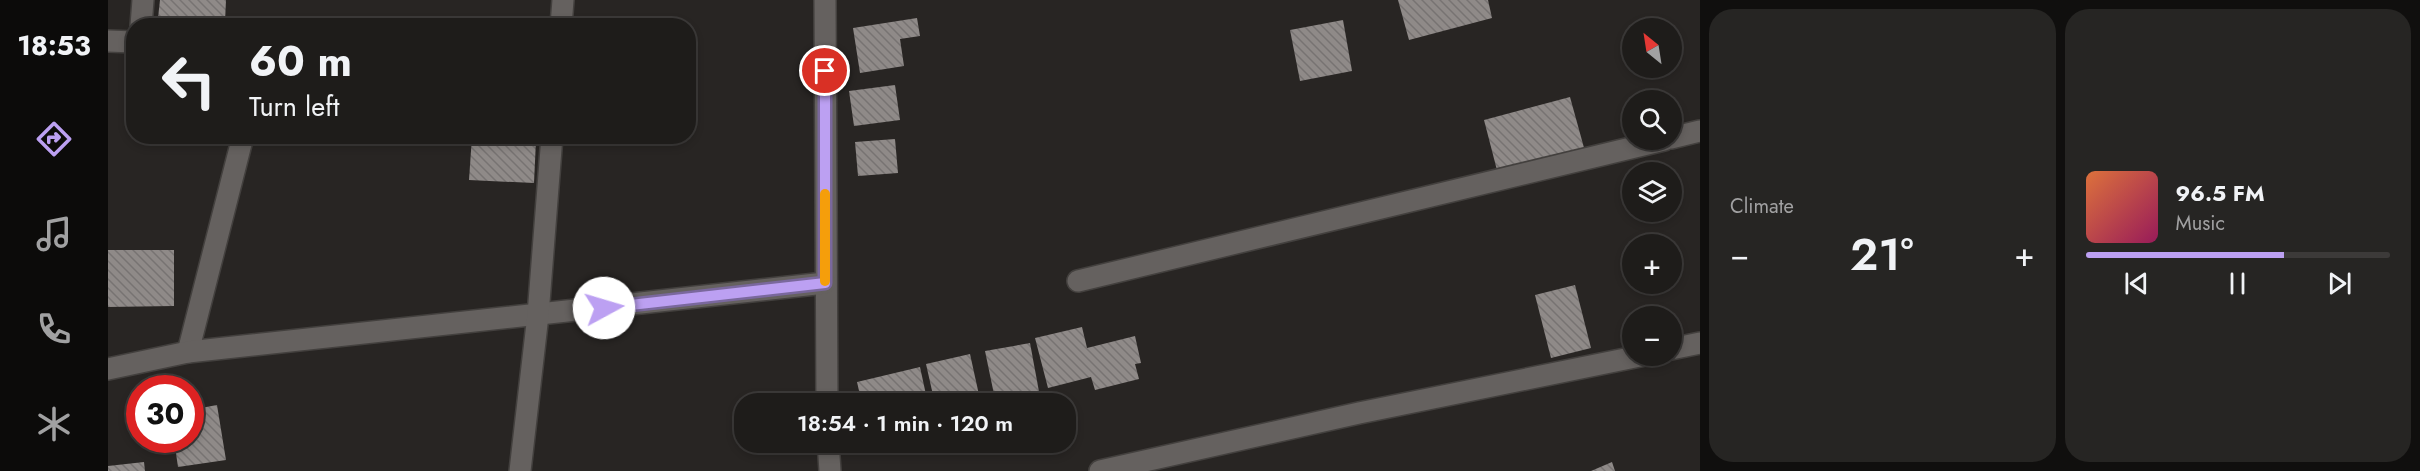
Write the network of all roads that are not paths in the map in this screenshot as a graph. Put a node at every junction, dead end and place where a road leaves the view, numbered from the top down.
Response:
1 (143, 0) edge
2 (563, 0) edge
3 (825, 0) edge
4 (142, 18) edge
5 (562, 18) edge
6 (108, 41) edge
7 (126, 42) edge
8 (1700, 131) edge
9 (1682, 135) edge
10 (241, 144) edge
11 (551, 144) edge
12 (1622, 150) edge
13 (1078, 281) dead end
14 (825, 283) junction
15 (538, 315) junction
16 (1700, 343) edge
17 (1682, 347) edge
18 (188, 352) junction
19 (1622, 360) edge
20 (108, 369) edge
21 (827, 393) edge
22 (829, 453) edge
23 (520, 471) edge
24 (830, 471) edge
25 (1100, 471) edge

1 - 4 street
2 - 5 street
3 - 14 street
6 - 7 street
8 - 9 street
10 - 18 street
11 - 15 street
12 - 13 street
14 - 15 street
14 - 21 street
15 - 18 street
15 - 23 street
16 - 17 street
18 - 20 street
19 - 25 street
22 - 24 street

